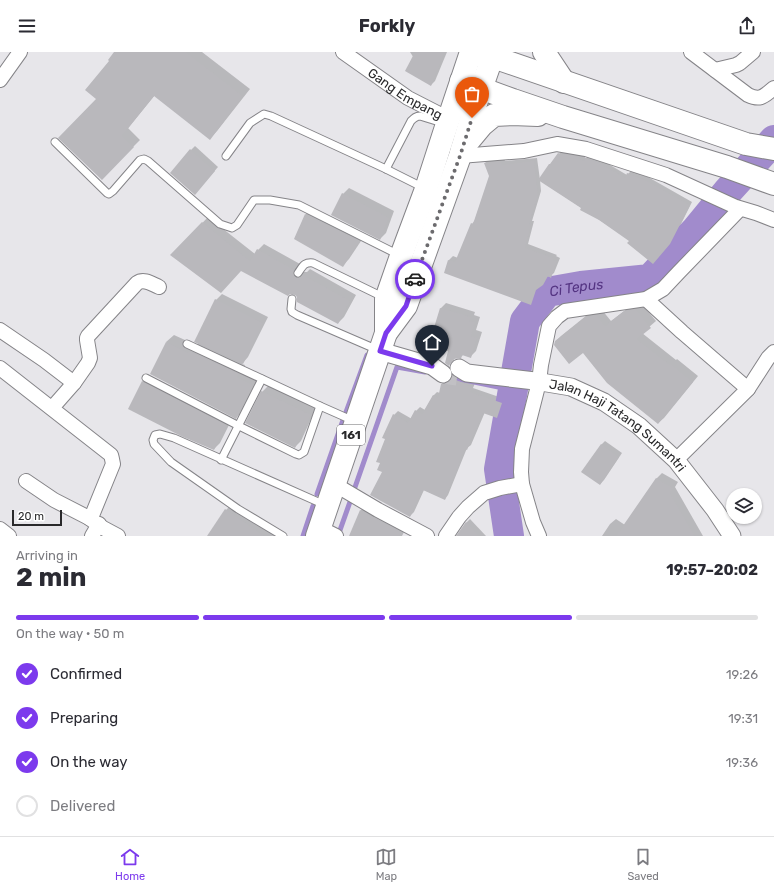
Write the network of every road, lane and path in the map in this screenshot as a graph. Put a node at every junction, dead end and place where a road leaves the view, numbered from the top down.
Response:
1 (20, 52) edge
2 (343, 52) edge
3 (471, 52) edge
4 (544, 52) edge
5 (692, 52) edge
6 (753, 52) edge
7 (487, 54) edge
8 (715, 70) junction
9 (0, 80) edge
10 (461, 81) junction
11 (564, 82) junction
12 (482, 88) junction
13 (774, 88) edge
14 (563, 117) junction
15 (448, 122) junction
16 (55, 142) dead end
17 (774, 149) edge
18 (461, 153) junction
19 (226, 156) dead end
20 (386, 169) junction
21 (768, 181) edge
22 (436, 192) junction
23 (738, 208) junction
24 (774, 220) edge
25 (401, 256) junction
26 (298, 273) dead end
27 (160, 287) dead end
28 (292, 299) dead end
29 (646, 299) junction
30 (396, 302) junction
31 (0, 330) edge
32 (383, 342) junction
33 (187, 344) dead end
34 (774, 352) edge
35 (0, 368) edge
36 (146, 378) dead end
37 (262, 379) junction
38 (74, 382) junction
39 (537, 382) junction
40 (748, 389) junction
41 (320, 406) junction
42 (52, 408) junction
43 (356, 421) junction
44 (239, 426) junction
45 (221, 460) junction
46 (676, 460) junction
47 (26, 481) dead end
48 (334, 484) junction
49 (520, 484) junction
50 (327, 506) junction
51 (93, 526) edge
52 (0, 529) edge
53 (324, 533) edge
54 (9, 536) edge
55 (118, 536) edge
56 (283, 536) edge
57 (427, 536) edge
58 (447, 536) edge
59 (539, 536) edge
60 (732, 536) edge

1 - 9 street
2 - 15 street, Gang Empang
3 - 10 main road, 161
4 - 11 main road
5 - 8 street
6 - 8 street
7 - 11 main road
7 - 12 main road, 161
8 - 13 street
10 - 12 main road
10 - 15 main road, 161
11 - 17 main road
12 - 14 main road
12 - 18 main road, 161
14 - 18 main road
14 - 21 main road
15 - 20 lane
15 - 22 main road, 161
16 - 25 lane
18 - 22 main road, 161
18 - 23 street
19 - 20 lane
20 - 22 lane
22 - 25 main road, 161
22 - 30 main road, 161
23 - 24 street
23 - 29 street
25 - 30 main road, 161
26 - 30 lane
27 - 38 street
28 - 32 lane
29 - 39 street
29 - 40 street
30 - 32 main road, 161
31 - 38 street
32 - 39 street, Jalan Haji Tatang Sumantri
32 - 43 main road, 161
33 - 37 lane
34 - 40 street
35 - 42 street
36 - 44 lane
37 - 41 lane
37 - 44 lane
38 - 42 street
39 - 46 street, Jalan Haji Tatang Sumantri
39 - 49 street
40 - 46 street
41 - 43 lane
41 - 44 lane
42 - 51 street
43 - 48 main road, 161
44 - 45 lane
45 - 50 lane
45 - 56 lane
46 - 60 street, Jalan Haji Tatang Sumantri
47 - 51 street
48 - 50 main road, 161
48 - 57 street
49 - 58 street
49 - 59 street
50 - 53 main road, 161
51 - 55 street
52 - 54 street

